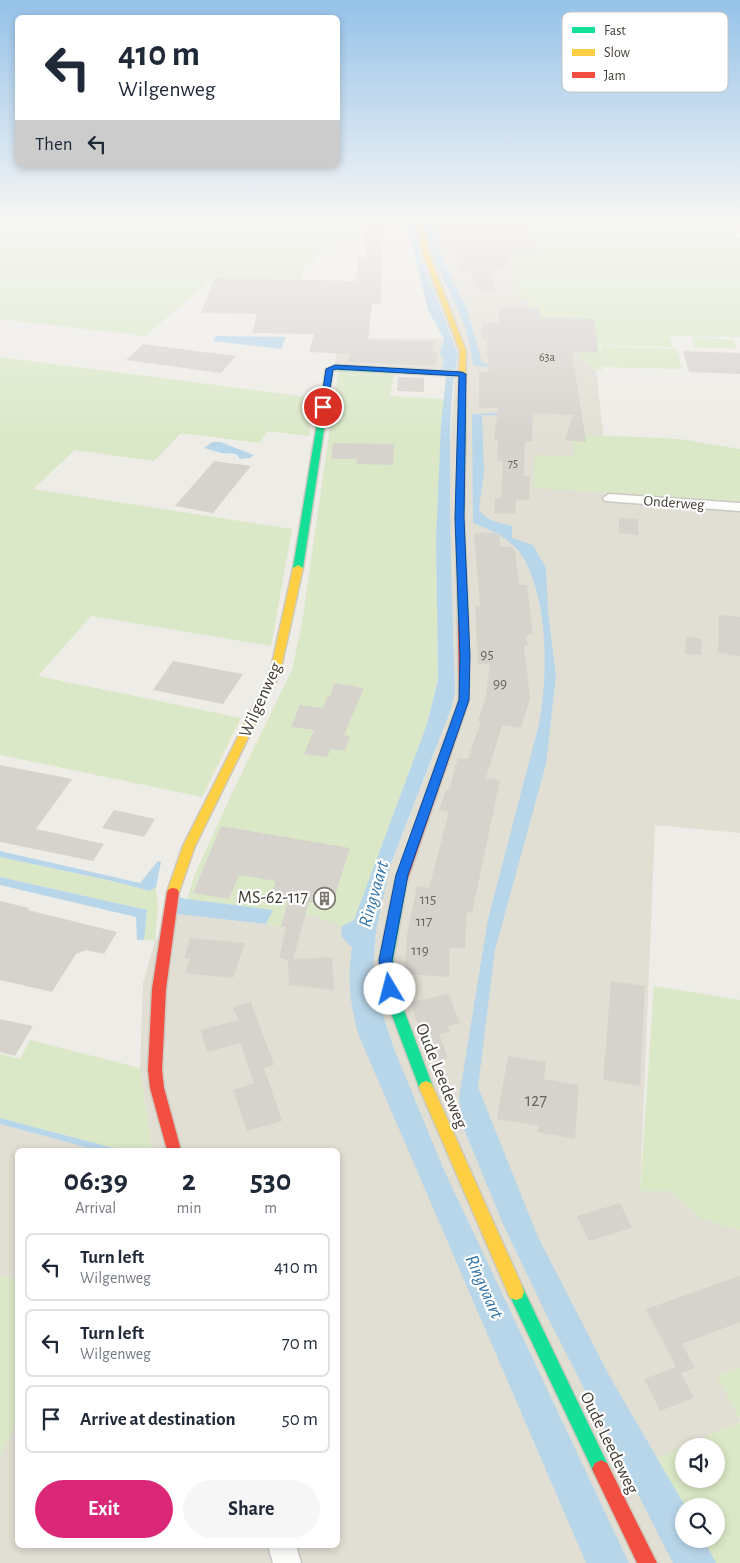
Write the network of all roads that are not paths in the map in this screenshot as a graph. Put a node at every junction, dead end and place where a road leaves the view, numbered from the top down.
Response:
1 (442, 293) edge
2 (460, 374) junction
3 (609, 498) dead end
4 (740, 507) edge
5 (173, 1148) edge
6 (283, 1548) edge
7 (287, 1563) edge
8 (647, 1563) edge

1 - 2 street, Oude Leedeweg
2 - 5 street, Wilgenweg
2 - 8 street, Oude Leedeweg
3 - 4 street, Onderweg
6 - 7 street

